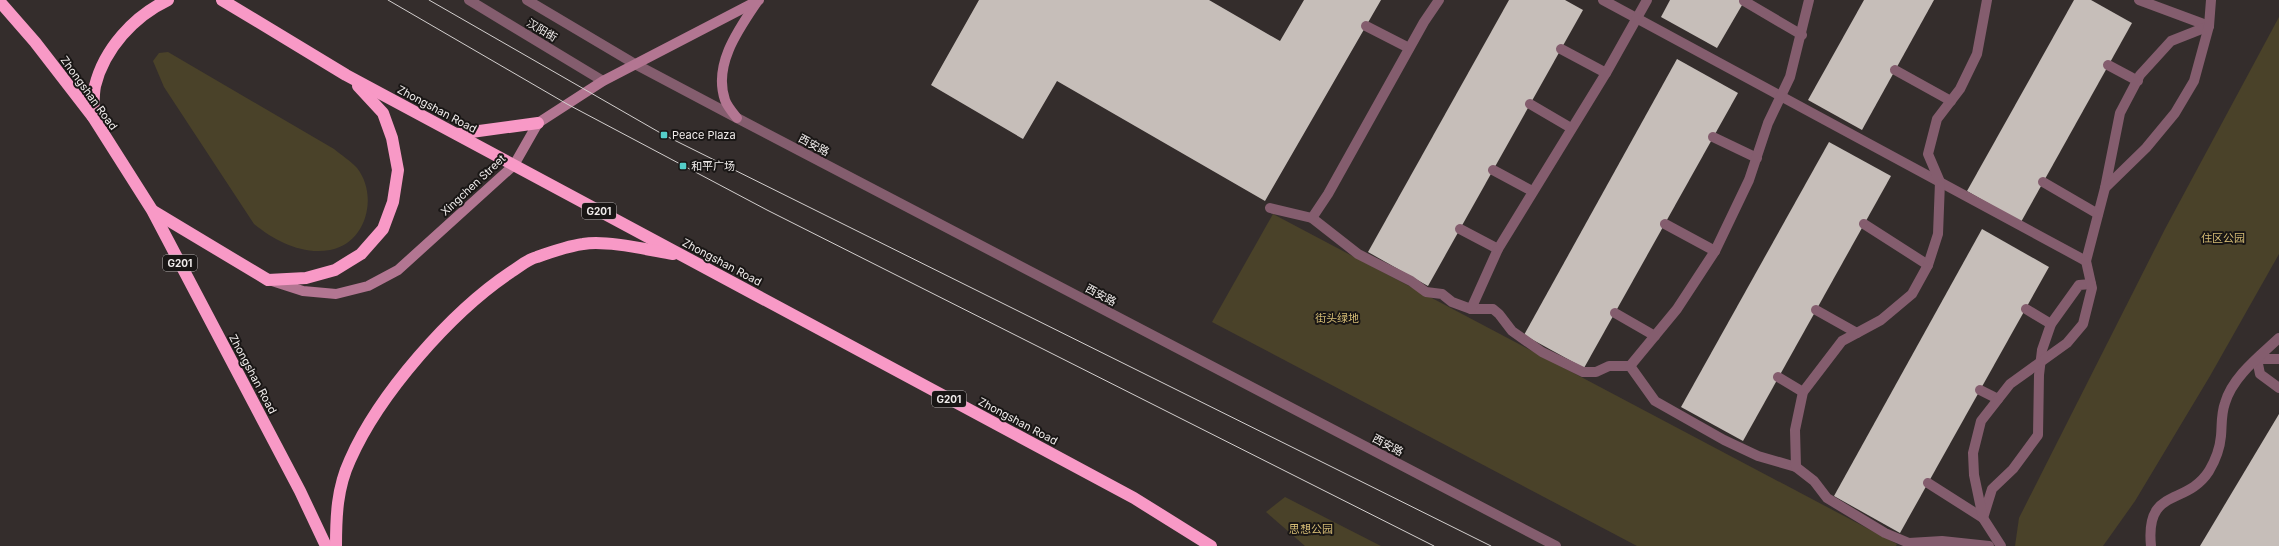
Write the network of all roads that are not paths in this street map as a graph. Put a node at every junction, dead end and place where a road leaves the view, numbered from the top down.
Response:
1 (168, 0) edge
2 (222, 0) edge
3 (469, 0) edge
4 (527, 0) edge
5 (758, 0) edge
6 (1439, 0) edge
7 (1603, 0) edge
8 (1647, 0) edge
9 (1809, 0) edge
10 (1987, 0) edge
11 (2139, 0) edge
12 (2211, 0) edge
13 (0, 2) edge
14 (1744, 2) dead end
15 (1636, 18) junction
16 (1366, 26) dead end
17 (2209, 26) junction
18 (1802, 35) junction
19 (1409, 48) junction
20 (1561, 49) dead end
21 (635, 64) junction
22 (2108, 65) dead end
23 (1895, 70) dead end
24 (1606, 73) junction
25 (346, 75) junction
26 (2138, 80) junction
27 (603, 81) junction
28 (1781, 96) junction
29 (1951, 101) junction
30 (1530, 104) dead end
31 (93, 117) junction
32 (737, 118) junction
33 (538, 123) junction
34 (1571, 128) junction
35 (457, 134) junction
36 (1713, 137) dead end
37 (1757, 158) junction
38 (514, 165) junction
39 (1493, 170) dead end
40 (1940, 182) junction
41 (2043, 182) dead end
42 (2104, 188) junction
43 (1532, 191) junction
44 (1270, 208) dead end
45 (152, 210) junction
46 (2098, 214) junction
47 (1312, 218) junction
48 (1665, 224) dead end
49 (1864, 224) dead end
50 (1460, 229) dead end
51 (1498, 249) junction
52 (1715, 251) junction
53 (684, 256) junction
54 (2086, 261) junction
55 (1928, 265) junction
56 (268, 280) junction
57 (2091, 284) junction
58 (1472, 309) junction
59 (2026, 309) dead end
60 (1816, 310) dead end
61 (1615, 313) dead end
62 (2051, 324) junction
63 (1857, 333) junction
64 (1655, 336) junction
65 (2279, 338) edge
66 (2279, 359) edge
67 (2257, 360) junction
68 (2040, 362) junction
69 (1630, 366) junction
70 (1778, 377) dead end
71 (2279, 388) edge
72 (1980, 390) dead end
73 (1803, 392) junction
74 (1998, 399) junction
75 (1796, 467) junction
76 (1928, 483) dead end
77 (1983, 518) junction
78 (326, 546) edge
79 (336, 546) edge
80 (1211, 546) edge
81 (1556, 546) edge
82 (1989, 546) edge
83 (2002, 546) edge
84 (2152, 546) edge

1 - 31 highway
2 - 25 highway, Zhongshan Road / G201
3 - 27 street, 汉阳街
4 - 21 street, 西安路
5 - 21 street, Xingchen Street
5 - 32 street
6 - 19 street
7 - 15 street
8 - 15 street
9 - 18 street
10 - 29 street
11 - 17 street
12 - 17 street
13 - 31 highway, Zhongshan Road / G201
14 - 18 street
15 - 24 street
15 - 28 street
16 - 19 street
17 - 26 street
17 - 42 street
18 - 28 street
19 - 47 street
20 - 24 street
21 - 27 street, Xingchen Street
21 - 32 street, 西安路
22 - 26 street
23 - 29 street
24 - 34 street
25 - 35 highway, Zhongshan Road / G201
25 - 56 highway
26 - 42 street
27 - 33 street, Xingchen Street
28 - 37 street
28 - 40 street
29 - 40 street
30 - 34 street
31 - 45 highway, Zhongshan Road / G201
32 - 81 street, 西安路
33 - 35 highway
33 - 38 street, Xingchen Street
34 - 43 street
35 - 38 highway, Zhongshan Road / G201
36 - 37 street
37 - 52 street
38 - 53 highway, Zhongshan Road / G201
38 - 56 street, Xingchen Street
39 - 43 street
40 - 54 street
40 - 55 street
41 - 46 street
42 - 46 street
43 - 51 street
44 - 47 street
45 - 56 highway
45 - 78 highway, Zhongshan Road / G201
46 - 54 street
47 - 58 street
48 - 52 street
49 - 55 street
50 - 51 street
51 - 58 street
52 - 64 street
53 - 79 highway
53 - 80 highway, Zhongshan Road / G201
54 - 57 street
55 - 63 street
57 - 62 street
57 - 68 street
58 - 69 street
59 - 62 street
60 - 63 street
61 - 64 street
62 - 68 street
63 - 73 street
64 - 69 street
65 - 67 street
66 - 67 street
67 - 71 street
67 - 84 street
68 - 74 street
68 - 77 street
69 - 75 street
70 - 73 street
72 - 74 street
73 - 75 street
74 - 77 street
75 - 82 street
76 - 77 street
77 - 83 street

